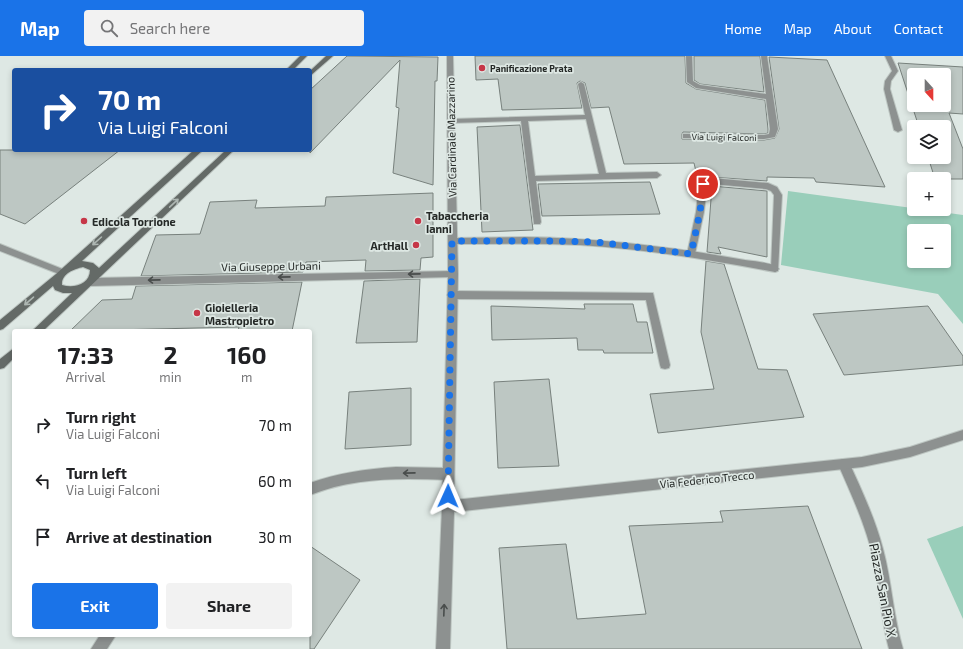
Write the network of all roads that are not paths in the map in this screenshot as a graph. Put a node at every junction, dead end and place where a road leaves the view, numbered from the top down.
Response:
1 (304, 56) edge
2 (330, 56) edge
3 (450, 56) edge
4 (689, 56) edge
5 (764, 56) edge
6 (888, 56) edge
7 (291, 68) edge
8 (312, 72) edge
9 (581, 84) dead end
10 (770, 97) junction
11 (589, 117) junction
12 (524, 119) junction
13 (451, 121) junction
14 (898, 130) dead end
15 (686, 136) dead end
16 (197, 152) edge
17 (228, 152) edge
18 (657, 175) dead end
19 (603, 176) junction
20 (532, 179) junction
21 (537, 222) dead end
22 (452, 241) junction
23 (0, 247) edge
24 (691, 254) junction
25 (63, 272) junction
26 (453, 274) junction
27 (90, 282) junction
28 (452, 294) junction
29 (0, 326) edge
30 (39, 329) edge
31 (12, 354) edge
32 (0, 365) edge
33 (665, 365) dead end
34 (963, 435) edge
35 (844, 464) junction
36 (448, 474) junction
37 (312, 488) edge
38 (448, 507) junction
39 (107, 637) edge
40 (98, 649) edge
41 (443, 649) edge
42 (896, 649) edge

1 - 7 main road
2 - 8 main road
3 - 13 street, Via Cardinale Mazzarino
4 - 10 street
5 - 10 street, Via Luigi Falconi
6 - 14 street
9 - 11 street
10 - 15 street, Via Luigi Falconi
11 - 12 street
11 - 19 street
12 - 13 street
12 - 20 street
13 - 22 street, Via Cardinale Mazzarino
16 -> 25 main road
27 -> 17 main road
18 - 19 street
19 - 20 street
20 - 21 street
22 - 24 street
22 - 26 street, Via Cardinale Mazzarino
23 - 25 street
24 - 24 street
25 - 27 main road
25 - 27 main road
25 -> 29 main road
26 -> 27 street, Via Giuseppe Urbani
26 - 28 street, Via Cardinale Mazzarino
27 - 30 main road
28 - 33 street
28 - 36 street, Via Cardinale Mazzarino
31 - 32 main road
34 - 35 street, Via Federico Trecco
35 - 38 street, Via Federico Trecco
35 - 42 street, Piazza San Pio X
36 -> 37 street
36 - 38 street, Via Cardinale Mazzarino
41 -> 38 street, Via Cardinale Mazzarino
39 - 40 street

